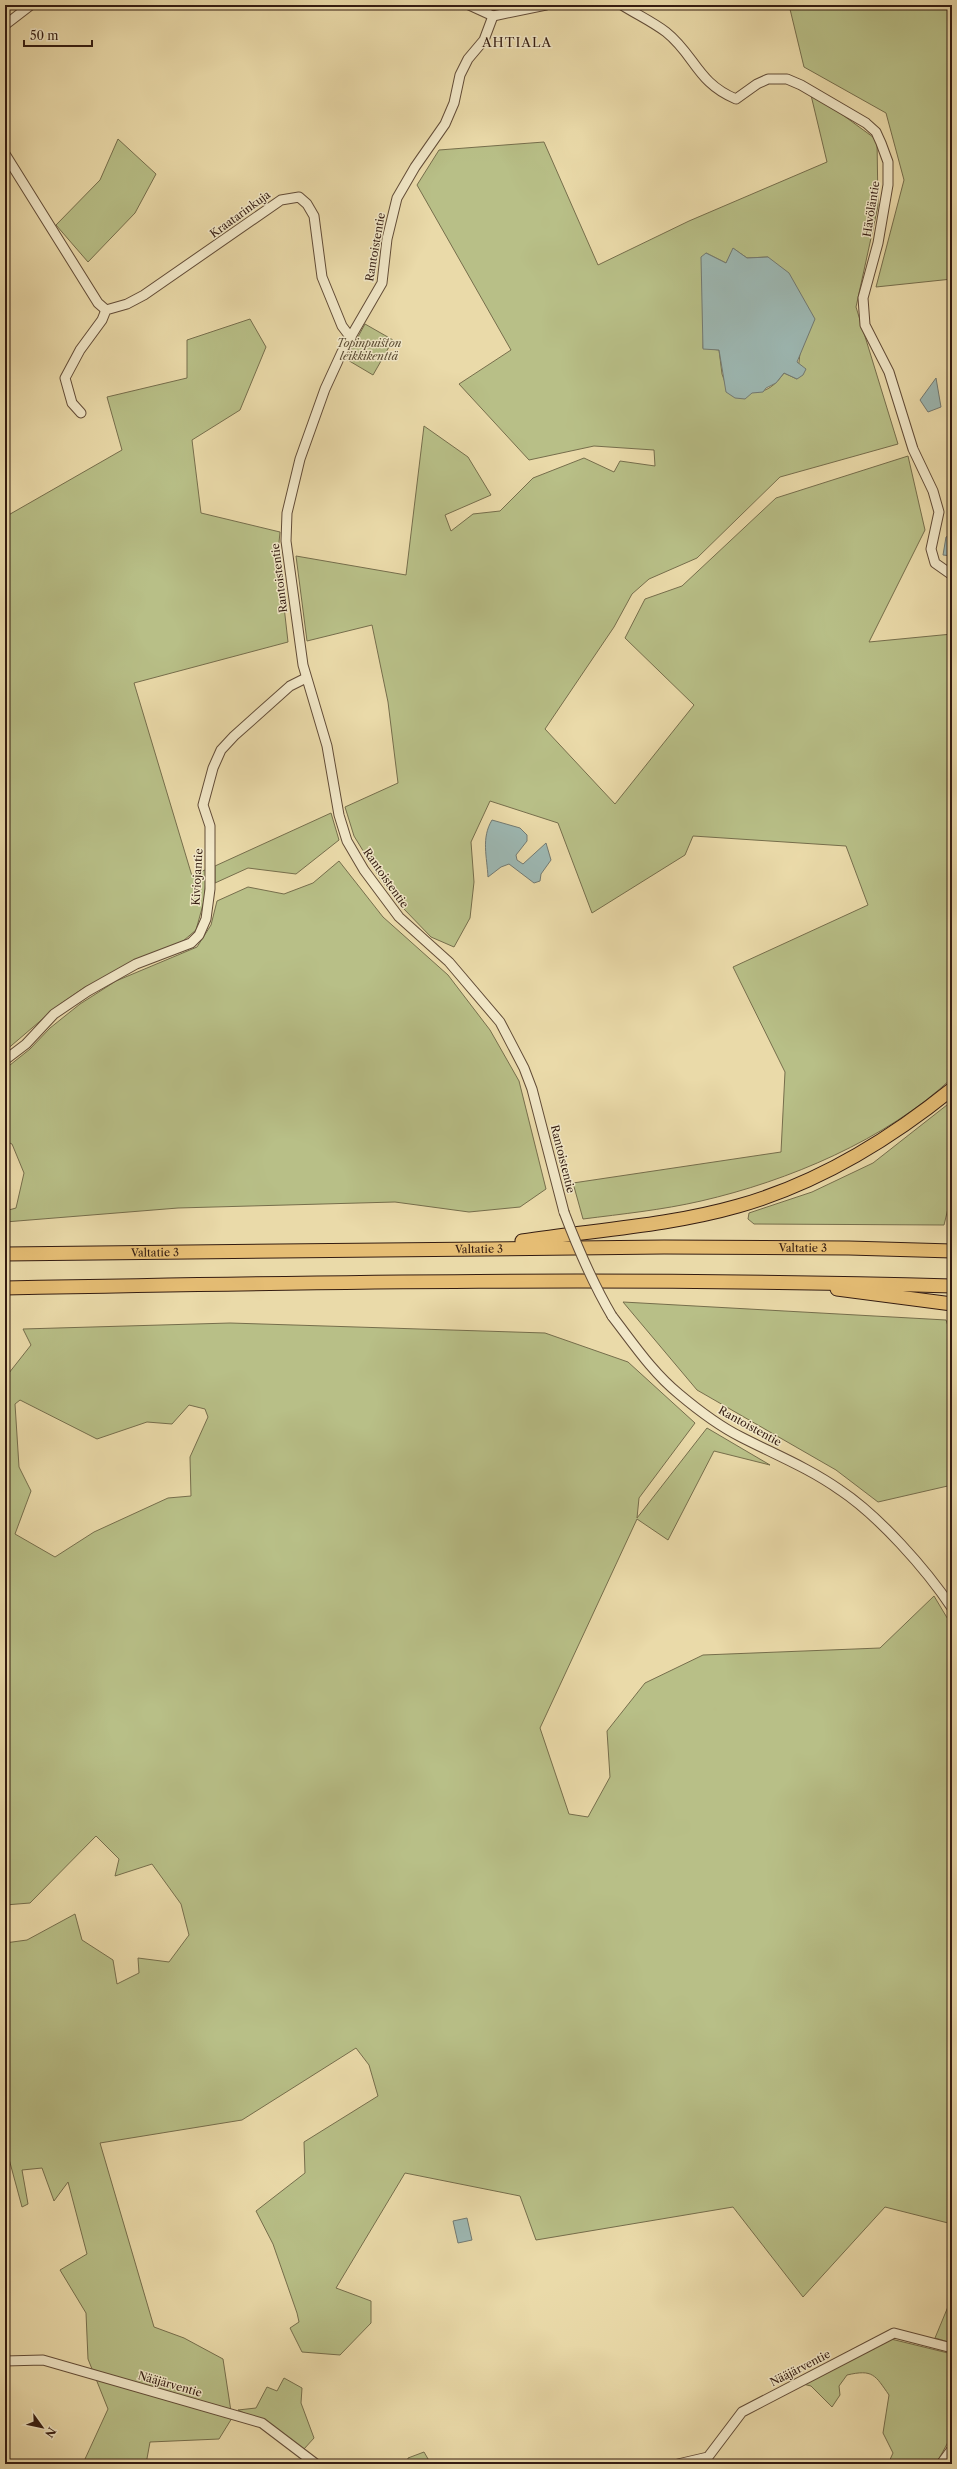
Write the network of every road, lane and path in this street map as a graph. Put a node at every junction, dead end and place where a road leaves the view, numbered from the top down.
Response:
1 (31, 5) edge
2 (469, 5) edge
3 (546, 5) edge
4 (622, 5) edge
5 (493, 16) junction
6 (5, 25) edge
7 (5, 154) edge
8 (106, 310) junction
9 (351, 338) junction
10 (81, 413) dead end
11 (952, 575) edge
12 (306, 678) junction
13 (5, 1060) edge
14 (952, 1089) edge
15 (475, 1248) junction
16 (952, 1251) edge
17 (5, 1254) edge
18 (784, 1281) junction
19 (952, 1286) edge
20 (5, 1288) edge
21 (952, 1304) edge
22 (952, 1608) edge
23 (952, 2348) edge
24 (5, 2361) edge
25 (952, 2449) edge
26 (316, 2464) edge
27 (678, 2464) edge
28 (941, 2464) edge

1 - 6 street
2 - 5 street
3 - 5 street
4 - 11 street, Hävöläntie
5 - 9 street, Rantoistentie
7 - 8 street
8 - 9 street, Kraatarinkuja
8 - 10 street
9 - 12 street, Rantoistentie
12 - 13 street, Kiviojantie
12 - 22 street, Rantoistentie, bridge
14 - 15 highway
15 - 16 highway, Valtatie 3
15 - 17 highway, Valtatie 3
18 - 19 highway
18 - 20 highway
18 - 21 highway
23 - 27 street, Nääjärventie
24 - 26 street, Nääjärventie
25 - 28 street

